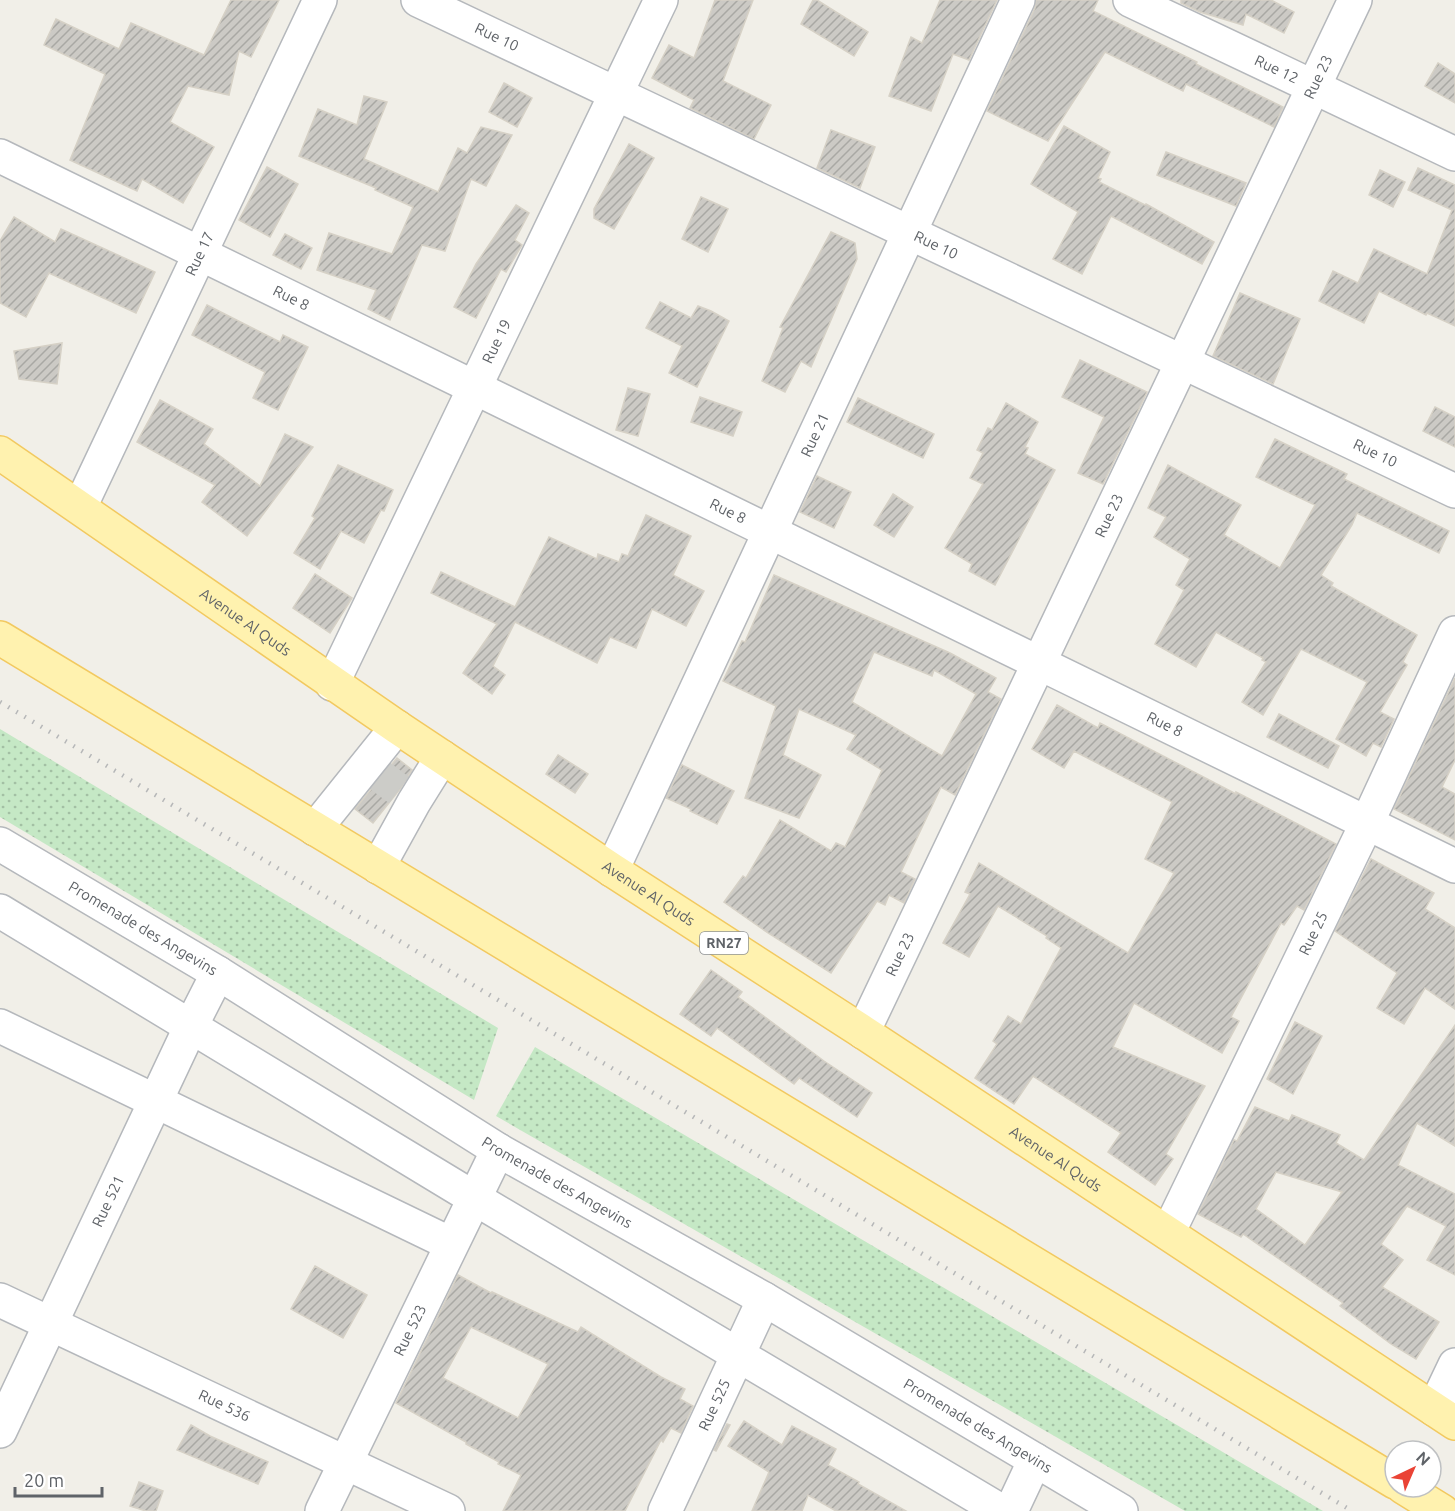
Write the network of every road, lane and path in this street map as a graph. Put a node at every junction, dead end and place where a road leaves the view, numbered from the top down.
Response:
1 (320, 0) edge
2 (418, 0) edge
3 (661, 0) edge
4 (1018, 0) edge
5 (1130, 0) edge
6 (1355, 0) edge
7 (1314, 87) junction
8 (616, 94) junction
9 (1455, 154) edge
10 (0, 156) edge
11 (909, 233) junction
12 (200, 253) junction
13 (1183, 362) junction
14 (475, 387) junction
15 (0, 453) edge
16 (1455, 491) edge
17 (80, 507) junction
18 (770, 531) junction
19 (1455, 633) edge
20 (0, 638) edge
21 (1039, 663) junction
22 (332, 684) junction
23 (397, 728) junction
24 (442, 757) junction
25 (389, 782) junction
26 (1367, 823) junction
27 (315, 829) junction
28 (0, 844) edge
29 (1455, 866) edge
30 (378, 867) junction
31 (612, 870) junction
32 (0, 911) edge
33 (218, 973) junction
34 (0, 1026) edge
35 (191, 1026) junction
36 (863, 1032) junction
37 (156, 1101) junction
38 (498, 1150) junction
39 (474, 1198) junction
40 (1168, 1233) junction
41 (451, 1244) junction
42 (764, 1299) junction
43 (0, 1300) edge
44 (51, 1324) junction
45 (738, 1355) junction
46 (1455, 1365) edge
47 (1445, 1416) edge
48 (0, 1431) edge
49 (1035, 1460) junction
50 (345, 1463) junction
51 (1383, 1475) edge
52 (1422, 1499) edge
53 (322, 1511) edge
54 (448, 1511) edge
55 (665, 1511) edge
56 (1001, 1511) edge
57 (1011, 1511) edge
58 (1121, 1511) edge
59 (1442, 1511) edge

1 - 12 street, Rue 17
2 - 8 street, Rue 10
3 - 8 street, Rue 19
4 - 11 street, Rue 21
5 - 7 street, Rue 12
6 - 7 street, Rue 23
7 - 9 street, Rue 12
7 - 13 street, Rue 23
8 - 11 street, Rue 10
8 - 14 street, Rue 19
10 - 12 street, Rue 8
11 - 13 street, Rue 10
11 - 18 street, Rue 21
12 - 14 street, Rue 8
12 - 17 street, Rue 17
13 - 16 street, Rue 10
13 - 21 street, Rue 23
14 - 18 street, Rue 8
14 - 22 street, Rue 19
15 - 17 main road, Avenue Al Quds / RN27
17 - 22 main road, Avenue Al Quds / RN27
18 - 21 street, Rue 8
18 - 31 street, Rue 21
19 - 26 street, Rue 25
20 - 27 main road
21 - 26 street, Rue 8
21 - 36 street, Rue 23
22 - 23 main road, Avenue Al Quds / RN27
23 - 24 main road, Avenue Al Quds / RN27
23 - 25 street
24 - 25 street
24 - 31 main road, Avenue Al Quds / RN27
25 - 27 street
25 - 30 street
26 - 29 street, Rue 8
26 - 40 street, Rue 25
27 - 30 main road
28 - 33 street, Promenade des Angevins
30 - 51 main road
31 - 36 main road, Avenue Al Quds / RN27
32 - 35 street
33 - 35 street, Rue 521
33 - 38 street, Promenade des Angevins
34 - 37 street
35 - 37 street, Rue 521
35 - 39 street
36 - 40 main road, Avenue Al Quds / RN27
37 - 41 street
37 - 44 street, Rue 521
38 - 39 street, Rue 523
38 - 42 street, Promenade des Angevins
39 - 41 street, Rue 523
39 - 45 street
40 - 47 main road, Avenue Al Quds / RN27
41 - 50 street, Rue 523
42 - 45 street, Rue 525
42 - 49 street, Promenade des Angevins
43 - 44 street, Rue 536
44 - 48 street, Rue 521
44 - 50 street, Rue 536
45 - 55 street, Rue 525
45 - 56 street
46 - 47 street
49 - 57 street
49 - 58 street, Promenade des Angevins
50 - 53 street, Rue 523
50 - 54 street, Rue 536
52 - 59 main road

